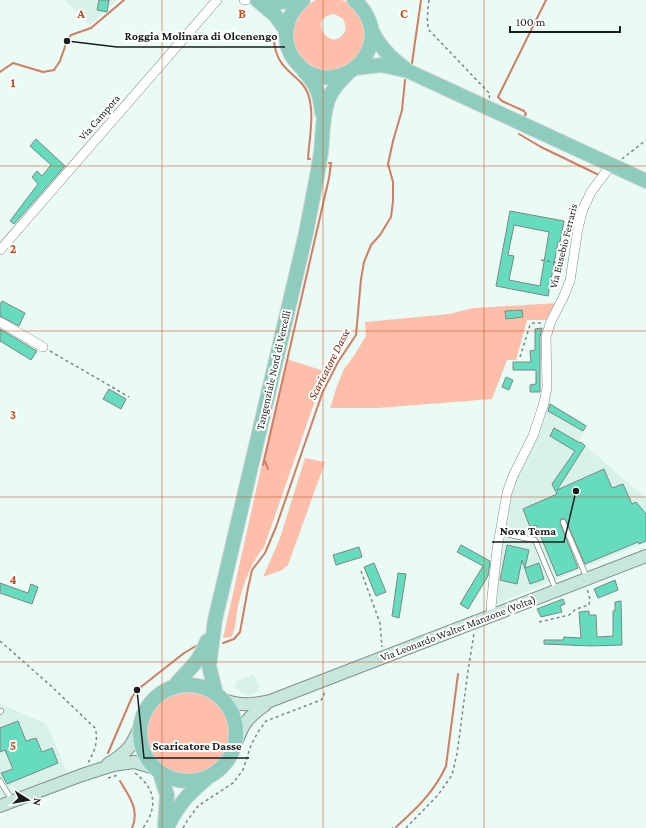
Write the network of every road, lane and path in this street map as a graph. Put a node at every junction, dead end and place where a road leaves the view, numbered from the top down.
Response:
1 (217, 0) edge
2 (257, 0) edge
3 (261, 0) edge
4 (302, 0) edge
5 (354, 0) edge
6 (429, 0) edge
7 (371, 29) junction
8 (286, 30) junction
9 (301, 68) junction
10 (352, 70) junction
11 (408, 71) junction
12 (488, 108) junction
13 (323, 120) junction
14 (646, 140) edge
15 (613, 166) junction
16 (646, 181) edge
17 (0, 250) edge
18 (541, 260) dead end
19 (572, 265) junction
20 (0, 322) edge
21 (550, 323) junction
22 (43, 347) joint
23 (520, 358) dead end
24 (129, 397) dead end
25 (563, 522) dead end
26 (510, 535) dead end
27 (646, 556) edge
28 (361, 570) dead end
29 (586, 579) junction
30 (556, 590) junction
31 (492, 615) junction
32 (215, 620) junction
33 (476, 621) junction
34 (539, 622) dead end
35 (0, 641) edge
36 (383, 657) junction
37 (321, 681) junction
38 (173, 688) junction
39 (220, 697) junction
40 (270, 701) junction
41 (142, 722) junction
42 (234, 748) junction
43 (157, 770) junction
44 (95, 771) junction
45 (130, 772) dead end
46 (120, 774) dead end
47 (208, 778) junction
48 (0, 781) edge
49 (13, 801) junction
50 (0, 806) edge
51 (143, 828) edge
52 (166, 828) edge
53 (183, 828) edge
54 (406, 828) edge

1 - 17 street, Via Campora
2 - 8 main road
3 - 4 main road
4 - 8 main road
5 - 7 main road
6 - 12 path
7 - 10 main road, Tangenziale Nord di Vercelli
7 - 11 main road
8 - 9 main road, Tangenziale Nord di Vercelli
9 - 10 main road
9 - 13 main road, Tangenziale Nord di Vercelli
10 - 11 main road
10 - 13 main road, Tangenziale Nord di Vercelli
11 - 12 main road
12 - 15 main road
13 - 32 main road, Tangenziale Nord di Vercelli
14 - 15 path
15 - 16 main road
15 - 19 street, Via Eusebio Ferraris
18 - 19 path
19 - 21 street, Via Eusebio Ferraris
20 - 22 street
21 - 23 path
21 - 31 street, Via Eusebio Ferraris
22 - 24 path
25 - 29 lane
26 - 30 lane
27 - 29 main road, Via Leonardo Walter Manzone (Volta)
28 - 36 path
29 - 30 main road, Via Leonardo Walter Manzone (Volta)
29 - 34 path
30 - 31 main road, Via Leonardo Walter Manzone (Volta)
31 - 33 main road, Via Leonardo Walter Manzone (Volta)
32 - 38 main road, Tangenziale Nord di Vercelli
32 - 39 main road, Tangenziale Nord di Vercelli
33 - 36 main road, Via Leonardo Walter Manzone (Volta)
33 - 54 path
35 - 44 path
36 - 37 main road, Via Leonardo Walter Manzone (Volta)
37 - 40 main road, Via Leonardo Walter Manzone (Volta)
37 - 53 path
38 - 39 main road, Tangenziale Nord di Vercelli
38 - 41 main road, Tangenziale Nord di Vercelli
39 - 40 main road, Via Leonardo Walter Manzone (Volta)
39 - 42 main road, Tangenziale Nord di Vercelli
40 - 42 main road, Via Leonardo Walter Manzone (Volta)
41 - 43 main road, Tangenziale Nord di Vercelli
41 - 44 main road
42 - 47 main road, Tangenziale Nord di Vercelli
43 - 44 main road
43 - 47 main road, Tangenziale Nord di Vercelli
43 - 52 main road, Tangenziale Nord di Vercelli
44 - 46 path
44 - 49 main road
45 - 51 path
47 - 52 main road, Tangenziale Nord di Vercelli
48 - 49 lane
49 - 50 main road

